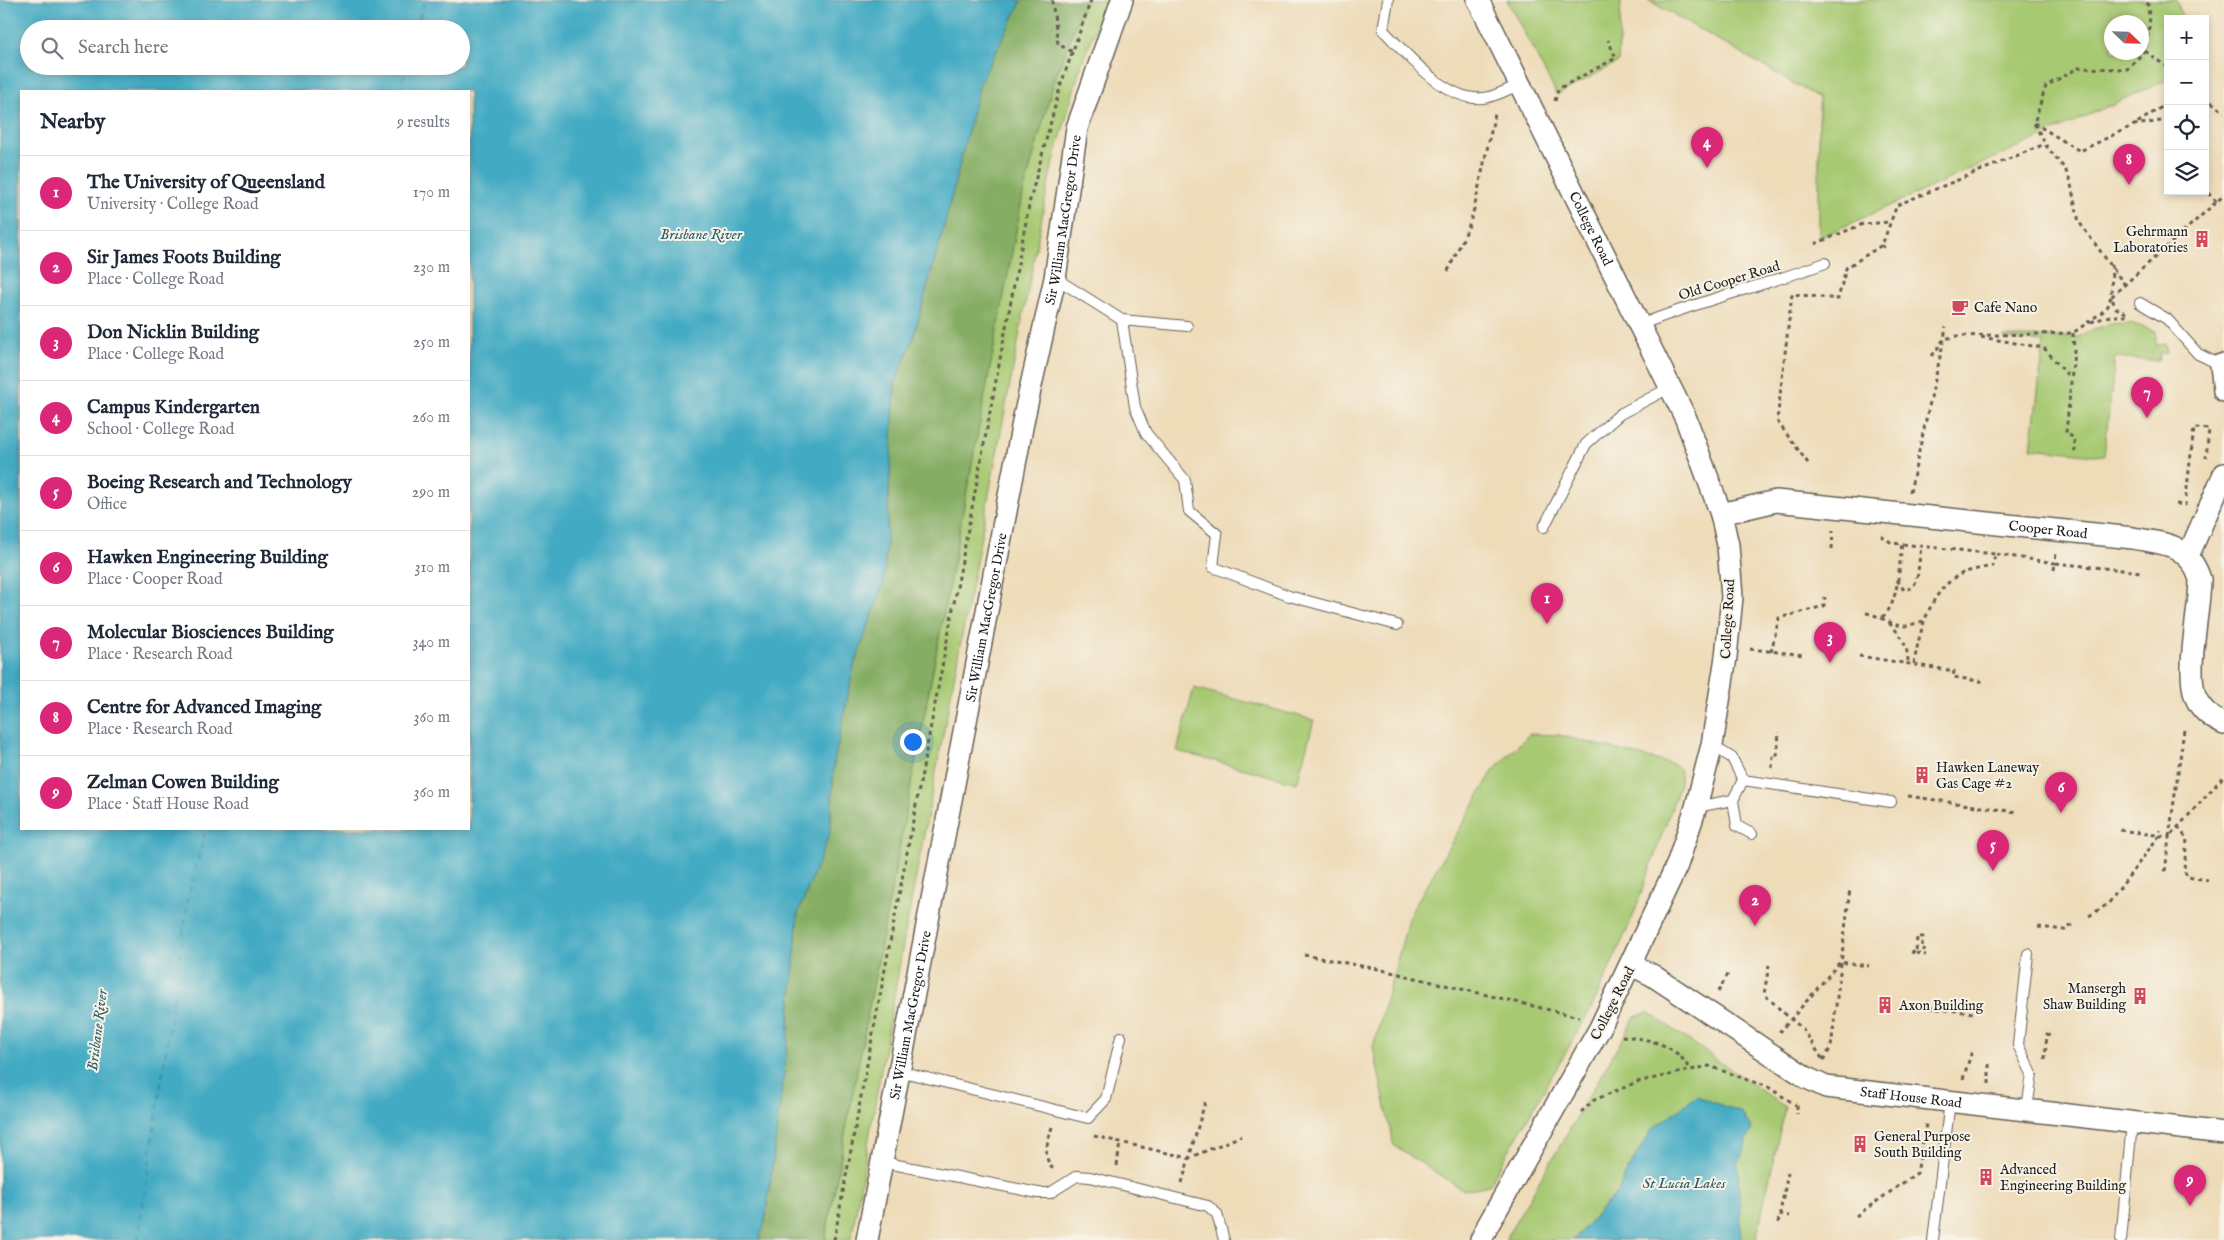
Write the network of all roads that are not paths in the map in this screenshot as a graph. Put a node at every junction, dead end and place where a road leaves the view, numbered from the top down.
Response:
1 (1122, 0) edge
2 (1388, 0) edge
3 (1478, 0) edge
4 (1519, 85) junction
5 (1825, 263) dead end
6 (1055, 278) junction
7 (2140, 304) dead end
8 (1122, 320) junction
9 (1640, 324) junction
10 (1187, 326) dead end
11 (2221, 365) joint
12 (1671, 387) junction
13 (2224, 392) edge
14 (2224, 474) edge
15 (1722, 514) junction
16 (1544, 527) dead end
17 (2188, 556) junction
18 (1397, 625) dead end
19 (2224, 724) edge
20 (1712, 745) junction
21 (1743, 780) junction
22 (1733, 800) junction
23 (1891, 802) dead end
24 (1696, 807) junction
25 (1752, 834) dead end
26 (2028, 954) dead end
27 (1631, 965) junction
28 (1121, 1037) dead end
29 (899, 1071) junction
30 (1950, 1101) junction
31 (2027, 1109) junction
32 (2132, 1123) junction
33 (2224, 1133) edge
34 (882, 1162) junction
35 (867, 1240) edge
36 (1224, 1240) edge
37 (1481, 1240) edge
38 (1933, 1240) edge
39 (2121, 1240) edge

1 - 6 street, Sir William MacGregor Drive
2 - 4 lane
3 - 4 street, College Road
4 - 9 street, College Road
5 - 9 lane, Old Cooper Road
6 - 8 lane
6 - 29 street, Sir William MacGregor Drive
7 - 11 lane
8 - 10 lane
8 - 18 lane
9 - 12 street, College Road
11 - 13 street
12 - 15 street, College Road
12 - 16 lane
14 - 17 street
15 - 17 street, Cooper Road
15 - 20 street, College Road
17 - 19 street
20 - 21 lane
20 - 24 street, College Road
21 - 22 lane
21 - 23 lane
22 - 24 lane
22 - 25 lane
24 - 27 street, College Road
26 - 31 lane
27 - 30 street, Staff House Road
27 - 37 street, College Road
28 - 29 lane
29 - 34 street, Sir William MacGregor Drive
30 - 31 street, Staff House Road
30 - 38 lane
31 - 32 street, Staff House Road
32 - 33 street, Staff House Road
32 - 39 lane
34 - 35 street, Sir William MacGregor Drive
34 - 36 lane

